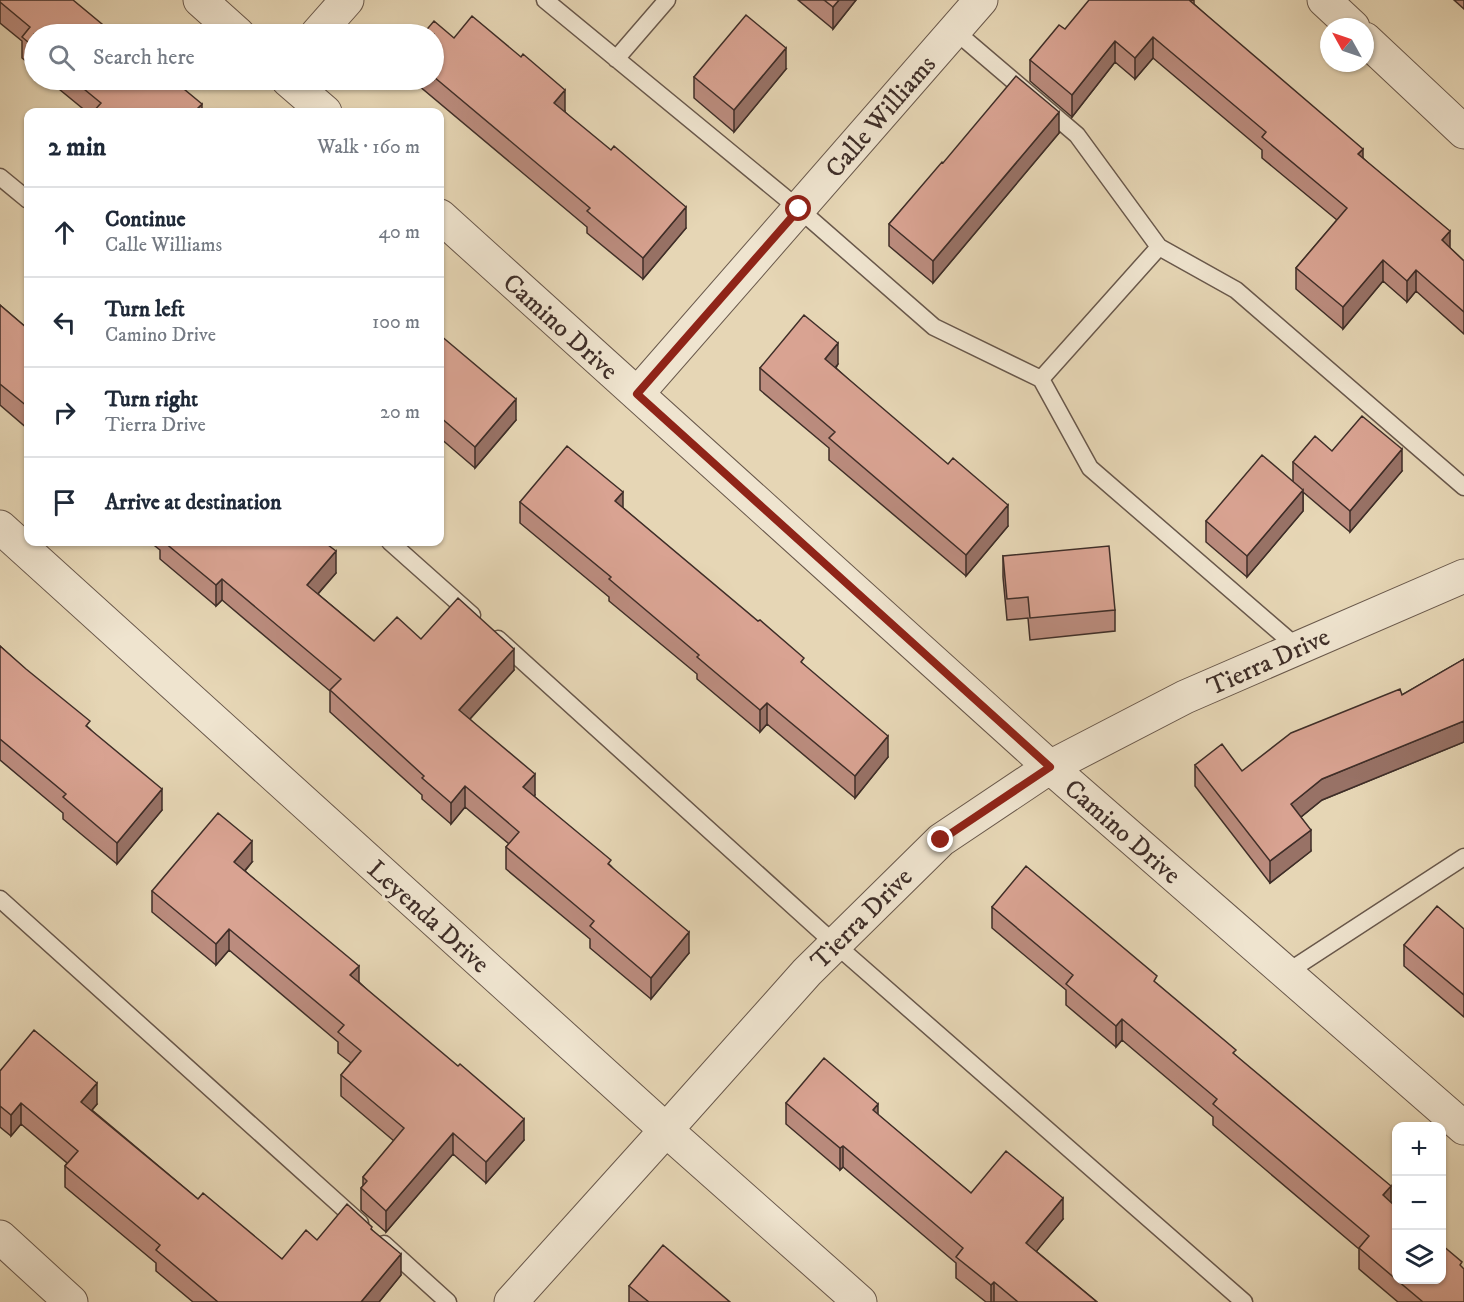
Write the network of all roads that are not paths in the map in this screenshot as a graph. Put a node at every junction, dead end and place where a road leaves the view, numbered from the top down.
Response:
1 (200, 0) edge
2 (347, 0) edge
3 (545, 0) edge
4 (667, 0) edge
5 (980, 0) edge
6 (1324, 0) edge
7 (1343, 18) edge
8 (227, 24) edge
9 (326, 24) edge
10 (955, 31) junction
11 (1374, 47) edge
12 (616, 59) junction
13 (300, 90) edge
14 (320, 108) edge
15 (1464, 132) edge
16 (0, 177) edge
17 (24, 197) edge
18 (799, 209) junction
19 (444, 220) edge
20 (1159, 247) junction
21 (1041, 379) junction
22 (637, 394) junction
23 (1464, 487) edge
24 (0, 527) edge
25 (394, 546) edge
26 (1464, 576) edge
27 (1298, 648) junction
28 (1050, 767) junction
29 (1464, 857) edge
30 (0, 899) edge
31 (835, 944) junction
32 (1286, 973) junction
33 (1464, 1128) edge
34 (666, 1131) junction
35 (0, 1237) edge
36 (71, 1302) edge
37 (448, 1302) edge
38 (511, 1302) edge
39 (861, 1302) edge
40 (1244, 1302) edge

1 - 8 street
2 - 9 street
3 - 12 lane
4 - 12 lane
5 - 10 street, Calle Williams
6 - 7 street
10 - 18 street, Calle Williams
10 - 20 lane
11 - 15 street
12 - 18 lane
13 - 14 street
16 - 17 lane
18 - 21 lane
18 - 22 street, Calle Williams
19 - 22 street, Camino Drive
20 - 21 lane
20 - 23 lane
21 - 27 lane
22 - 28 street, Camino Drive
24 - 34 street, Leyenda Drive
25 - 31 lane
26 - 27 street, Tierra Drive
27 - 28 street, Tierra Drive
28 - 31 street, Tierra Drive
28 - 32 street, Camino Drive
29 - 32 lane
30 - 37 lane
31 - 34 street, Tierra Drive
31 - 40 lane
32 - 33 street, Camino Drive
34 - 38 street, Tierra Drive
34 - 39 street, Leyenda Drive
35 - 36 street

